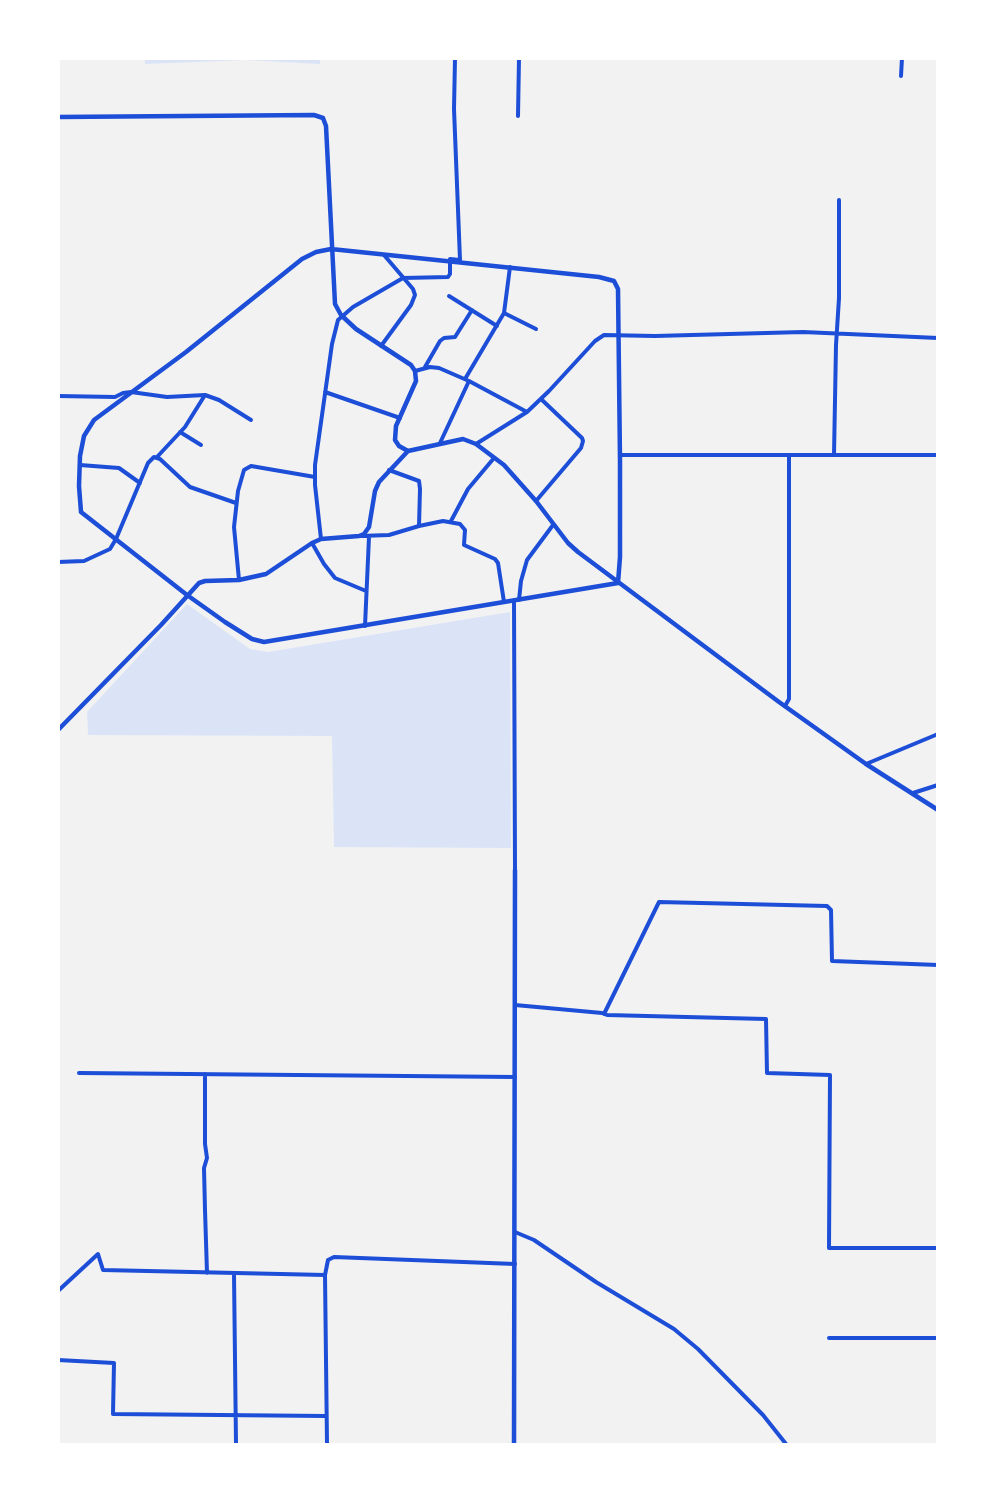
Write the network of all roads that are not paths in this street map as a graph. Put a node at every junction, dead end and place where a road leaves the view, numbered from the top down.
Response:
1 (455, 58) edge
2 (519, 58) edge
3 (902, 58) edge
4 (901, 76) dead end
5 (518, 116) dead end
6 (58, 117) edge
7 (839, 200) dead end
8 (331, 249) junction
9 (384, 255) junction
10 (450, 261) junction
11 (510, 267) junction
12 (403, 278) junction
13 (449, 296) dead end
14 (472, 310) junction
15 (504, 313) junction
16 (341, 315) junction
17 (497, 326) junction
18 (536, 329) dead end
19 (838, 333) junction
20 (618, 335) junction
21 (938, 338) edge
22 (381, 346) junction
23 (425, 368) junction
24 (415, 371) junction
25 (467, 380) junction
26 (131, 392) junction
27 (325, 392) junction
28 (205, 395) junction
29 (58, 396) edge
30 (541, 399) junction
31 (526, 412) junction
32 (399, 418) junction
33 (251, 420) dead end
34 (180, 432) junction
35 (440, 443) junction
36 (476, 444) junction
37 (201, 445) dead end
38 (408, 451) junction
39 (620, 455) junction
40 (789, 455) junction
41 (834, 455) junction
42 (938, 455) edge
43 (156, 457) junction
44 (494, 458) junction
45 (80, 465) junction
46 (388, 470) junction
47 (315, 477) junction
48 (140, 483) junction
49 (536, 501) junction
50 (236, 503) junction
51 (451, 521) junction
52 (553, 525) junction
53 (418, 526) junction
54 (359, 536) junction
55 (369, 537) junction
56 (116, 539) junction
57 (321, 539) junction
58 (312, 543) junction
59 (58, 562) edge
60 (239, 580) junction
61 (618, 583) junction
62 (366, 591) junction
63 (187, 595) junction
64 (516, 600) junction
65 (504, 602) junction
66 (365, 626) junction
67 (785, 706) junction
68 (58, 730) edge
69 (938, 734) edge
70 (866, 764) junction
71 (938, 784) edge
72 (913, 793) junction
73 (938, 810) edge
74 (515, 870) joint
75 (938, 965) edge
76 (516, 1005) junction
77 (604, 1014) junction
78 (79, 1073) dead end
79 (205, 1074) junction
80 (515, 1077) junction
81 (514, 1232) junction
82 (938, 1248) edge
83 (515, 1264) junction
84 (207, 1274) junction
85 (234, 1274) junction
86 (325, 1275) junction
87 (58, 1291) edge
88 (829, 1338) dead end
89 (938, 1338) edge
90 (58, 1360) edge
91 (235, 1416) junction
92 (326, 1416) junction
93 (236, 1444) edge
94 (327, 1444) edge
95 (514, 1444) edge
96 (786, 1444) edge

1 - 10 street
2 - 5 street
3 - 4 street
6 - 8 street
7 - 19 street
8 - 9 street
8 - 16 street
8 - 26 street
9 - 10 street
9 - 12 street
10 - 11 street
10 - 12 street
11 - 15 street
11 - 20 street
12 - 16 street
12 - 22 street
13 - 14 street
14 - 17 street
14 - 23 street
15 - 17 street
15 - 18 street
16 - 22 street
16 - 27 street
17 - 25 street
19 - 20 street
19 - 21 street
19 - 41 street
20 - 30 street
20 - 39 street
22 - 24 street
23 - 24 street
23 - 25 street
24 - 32 street
25 - 31 street
25 - 35 street
26 - 28 street
26 - 29 street
26 - 45 street
27 - 32 street
27 - 47 street
28 - 33 street
28 - 34 street
30 - 31 street
30 - 49 street
31 - 36 street
32 - 38 street
34 - 37 street
34 - 43 street
35 - 36 street
35 - 38 street
36 - 44 street
38 - 46 street
39 - 40 street
39 - 61 street
40 - 41 street
40 - 67 street
41 - 42 street
43 - 48 street
43 - 50 street
44 - 49 street
44 - 51 street
45 - 48 street
45 - 56 street
46 - 53 street
46 - 54 street
47 - 50 street
47 - 57 street
48 - 56 street
49 - 52 street
50 - 60 street
51 - 53 street
51 - 65 street
52 - 61 street
52 - 64 street
53 - 55 street
54 - 55 street
54 - 57 street
55 - 62 street
56 - 59 street
56 - 63 street
57 - 58 street
58 - 60 street
58 - 62 street
60 - 63 street
61 - 64 street
61 - 67 street
62 - 66 street
63 - 66 street
63 - 68 street
64 - 65 street
64 - 74 street
65 - 66 street
67 - 70 street
69 - 70 street
70 - 72 street
71 - 72 street
72 - 73 street
74 - 76 street
75 - 77 street
76 - 77 street
76 - 80 street
77 - 82 street
78 - 79 street
79 - 80 street
79 - 84 street
80 - 81 street
81 - 83 street
81 - 96 street
83 - 86 street
83 - 95 street
84 - 85 street
84 - 87 street
85 - 86 street
85 - 91 street
86 - 92 street
88 - 89 street
90 - 91 street
91 - 92 street
91 - 93 street
92 - 94 street

